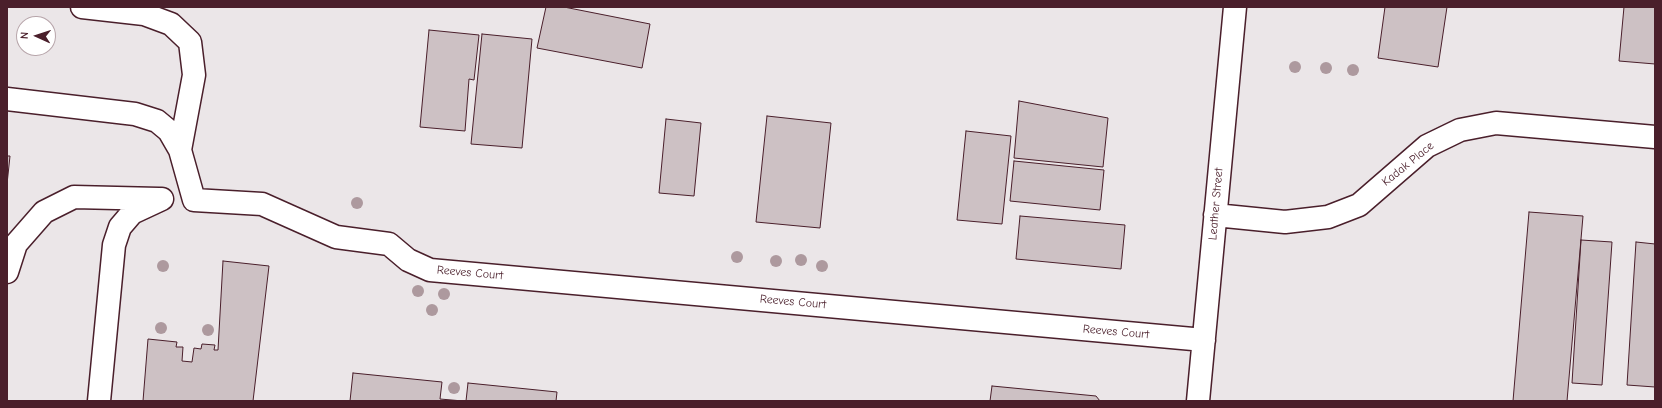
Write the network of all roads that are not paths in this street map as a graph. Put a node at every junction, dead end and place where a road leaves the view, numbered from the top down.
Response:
1 (82, 7) edge
2 (1235, 7) edge
3 (7, 99) edge
4 (1655, 137) edge
5 (180, 150) junction
6 (162, 199) junction
7 (194, 200) junction
8 (1215, 215) junction
9 (7, 272) edge
10 (1204, 340) junction
11 (99, 401) edge
12 (1198, 401) edge

1 - 5 street
2 - 8 street, Leather Street
3 - 5 street
4 - 8 street, Kadak Place
5 - 7 street
6 - 7 street
6 - 9 street
6 - 11 street
7 - 10 street, Reeves Court
8 - 10 street, Leather Street
10 - 12 street, Leather Street

